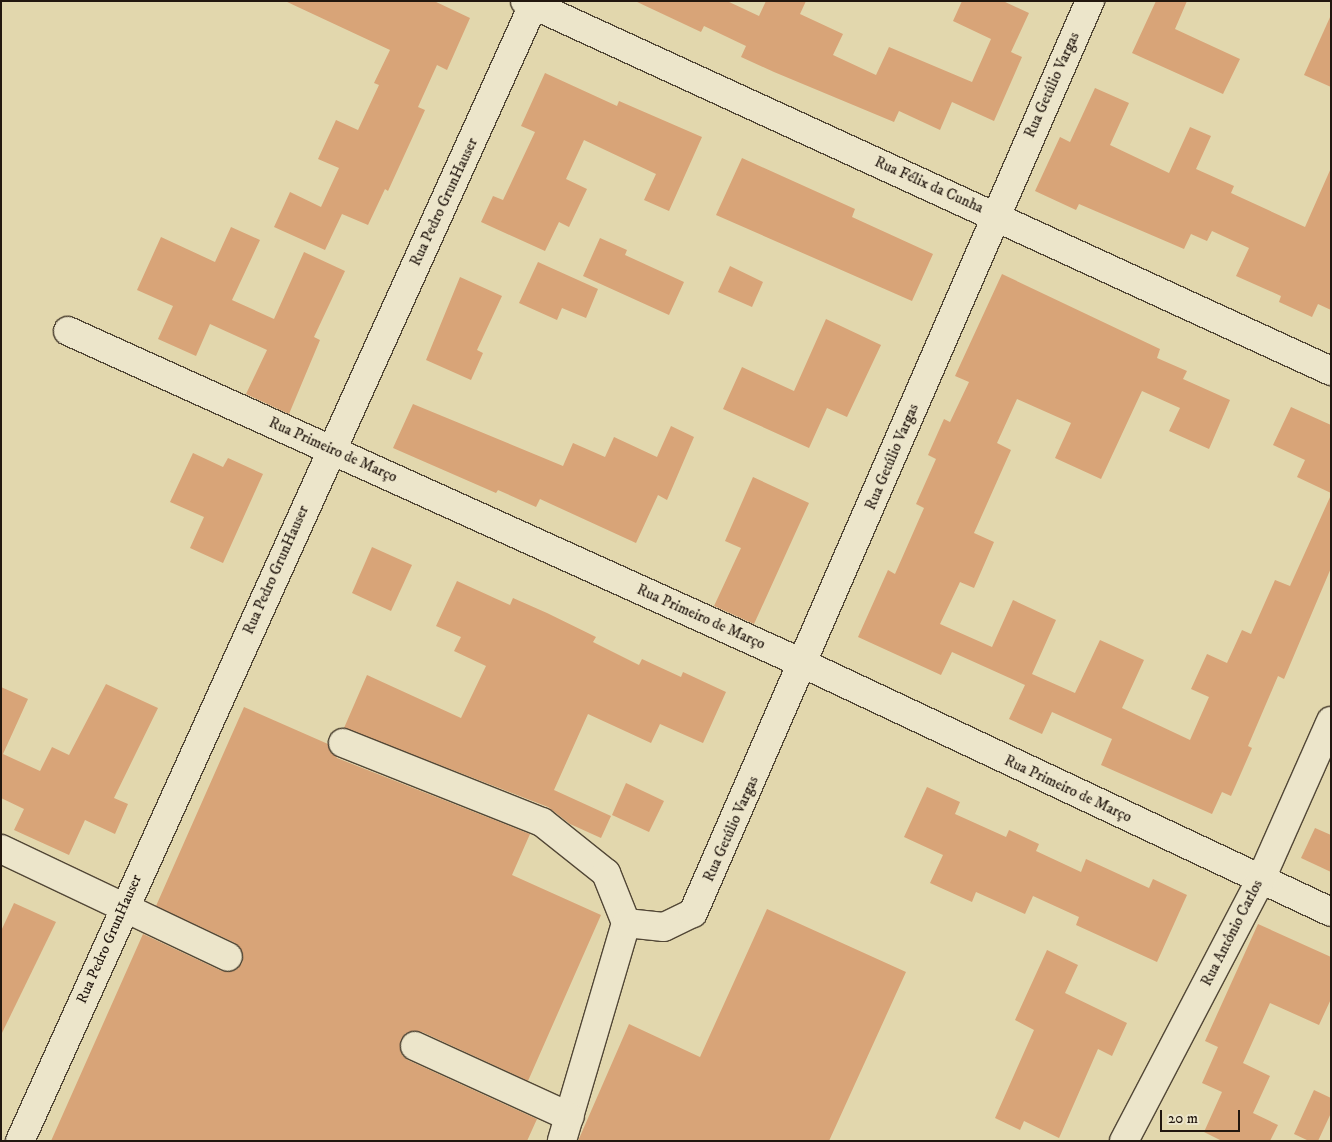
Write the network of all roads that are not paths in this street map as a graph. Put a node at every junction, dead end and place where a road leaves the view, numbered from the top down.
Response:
1 (1090, 1) edge
2 (531, 2) edge
3 (995, 215) junction
4 (68, 332) dead end
5 (1331, 371) edge
6 (331, 449) junction
7 (804, 664) junction
8 (1331, 721) edge
9 (343, 743) dead end
10 (1, 849) edge
11 (1260, 880) junction
12 (124, 906) junction
13 (1331, 912) edge
14 (626, 923) junction
15 (228, 957) dead end
16 (415, 1046) dead end
17 (566, 1129) edge
18 (20, 1141) edge
19 (1124, 1141) edge

1 - 3 street, Rua Getúlio Vargas
2 - 3 street, Rua Félix da Cunha
2 - 6 street, Rua Pedro GrunHauser
3 - 5 street, Rua Félix da Cunha
3 - 7 street, Rua Getúlio Vargas
4 - 6 street, Rua Primeiro de Março
6 - 7 street, Rua Primeiro de Março
6 - 12 street, Rua Pedro GrunHauser
7 - 11 street, Rua Primeiro de Março
7 - 14 street, Rua Getúlio Vargas
8 - 11 street, Rua Antônio Carlos
9 - 14 street
10 - 12 street
11 - 13 street, Rua Primeiro de Março
11 - 19 street, Rua Antônio Carlos
12 - 15 street
12 - 18 street, Rua Pedro GrunHauser
14 - 17 street
16 - 17 street

